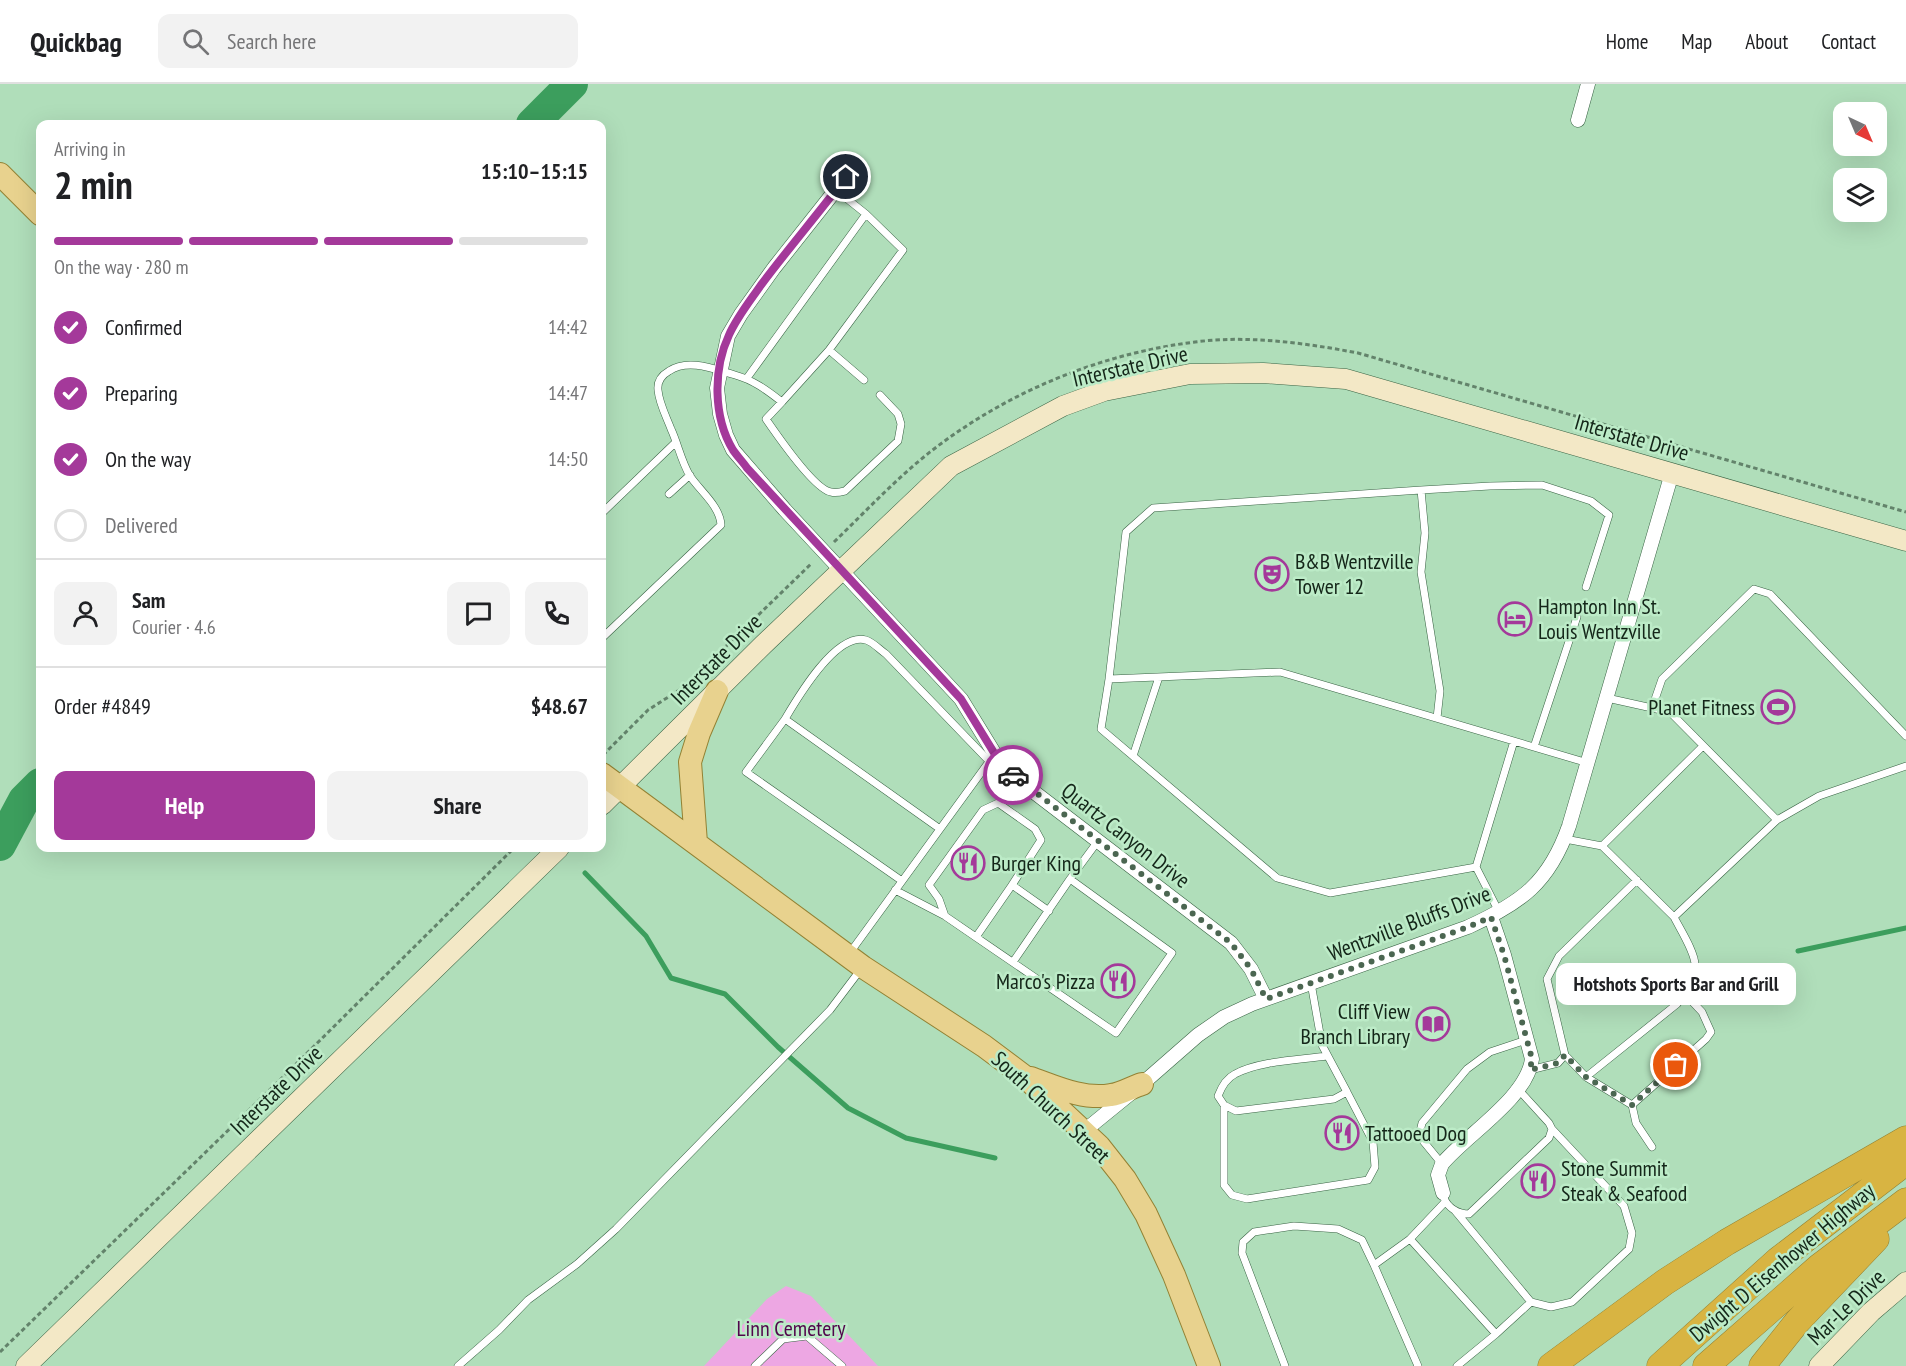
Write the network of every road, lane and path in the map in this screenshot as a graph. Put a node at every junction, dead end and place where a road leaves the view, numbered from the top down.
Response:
1 (1588, 84) edge
2 (1578, 120) dead end
3 (0, 174) edge
4 (846, 177) dead end
5 (836, 190) junction
6 (36, 210) edge
7 (866, 214) junction
8 (829, 350) junction
9 (719, 370) junction
10 (747, 378) junction
11 (864, 380) dead end
12 (880, 395) dead end
13 (782, 402) junction
14 (676, 442) junction
15 (1672, 473) junction
16 (690, 475) junction
17 (1421, 490) junction
18 (669, 494) dead end
19 (606, 509) edge
20 (1906, 512) edge
21 (1906, 541) edge
22 (825, 551) junction
23 (841, 569) junction
24 (1586, 587) dead end
25 (1577, 617) dead end
26 (606, 634) edge
27 (1159, 676) junction
28 (1109, 679) junction
29 (717, 691) junction
30 (1607, 698) junction
31 (1652, 708) junction
32 (785, 718) junction
33 (1437, 718) junction
34 (1906, 736) edge
35 (1514, 741) junction
36 (1703, 746) junction
37 (1534, 747) junction
38 (606, 752) edge
39 (1133, 756) junction
40 (992, 757) junction
41 (1588, 763) junction
42 (1906, 766) edge
43 (606, 777) edge
44 (620, 787) junction
45 (606, 801) edge
46 (1777, 820) junction
47 (940, 830) junction
48 (1565, 839) junction
49 (1098, 840) junction
50 (696, 843) junction
51 (1602, 846) junction
52 (510, 852) edge
53 (555, 852) edge
54 (1476, 867) junction
55 (1070, 879) junction
56 (1637, 880) junction
57 (902, 881) junction
58 (1012, 885) junction
59 (895, 890) junction
60 (1048, 911) junction
61 (1495, 914) junction
62 (945, 916) junction
63 (1674, 917) junction
64 (976, 937) junction
65 (855, 961) junction
66 (1012, 962) junction
67 (1311, 983) junction
68 (1685, 994) junction
69 (1266, 999) junction
70 (1526, 1040) junction
71 (1565, 1055) junction
72 (1327, 1056) junction
73 (1530, 1070) junction
74 (1024, 1076) junction
75 (1586, 1077) junction
76 (1142, 1084) junction
77 (1518, 1089) junction
78 (1347, 1092) junction
79 (1632, 1105) junction
80 (1224, 1106) junction
81 (1552, 1129) junction
82 (1083, 1132) junction
83 (1906, 1139) edge
84 (1652, 1147) dead end
85 (1906, 1162) edge
86 (1442, 1164) junction
87 (1444, 1197) junction
88 (1906, 1201) edge
89 (1906, 1207) edge
90 (1456, 1212) junction
91 (1410, 1239) junction
92 (1374, 1265) junction
93 (1906, 1282) edge
94 (1531, 1302) junction
95 (1496, 1334) junction
96 (0, 1352) edge
97 (26, 1366) edge
98 (458, 1366) edge
99 (755, 1366) edge
100 (842, 1366) edge
101 (1209, 1366) edge
102 (1285, 1366) edge
103 (1418, 1366) edge
104 (1456, 1366) edge
105 (1551, 1366) edge
106 (1660, 1366) edge
107 (1706, 1366) edge
108 (1762, 1366) edge
109 (1819, 1366) edge

1 - 2 street
3 - 6 main road
4 - 5 street, Quartz Canyon Drive
5 - 7 lane
5 - 9 street, Quartz Canyon Drive
7 - 8 lane
7 - 10 lane
8 - 11 lane
8 - 13 lane
9 - 10 lane
9 - 14 lane
9 - 22 street, Quartz Canyon Drive
10 - 13 lane
12 - 13 lane
14 - 16 lane
14 - 19 lane
15 - 21 main road, Interstate Drive
15 - 23 main road, Interstate Drive
15 - 30 street, Wentzville Bluffs Drive
16 - 18 lane
16 - 26 lane
17 - 24 lane
17 - 28 lane
17 - 33 lane
20 - 22 path
22 - 23 street, Quartz Canyon Drive
22 - 38 path
23 - 29 main road, Interstate Drive
23 - 40 street, Quartz Canyon Drive
25 - 37 lane
27 - 28 lane
27 - 33 lane
27 - 39 lane
28 - 39 lane
29 - 44 main road, Interstate Drive
29 - 50 main road
30 - 31 lane
30 - 41 street, Wentzville Bluffs Drive
31 - 34 lane
31 - 36 lane
32 - 40 lane
32 - 47 lane
32 - 57 lane
33 - 35 lane
35 - 37 lane
35 - 54 lane
36 - 46 lane
36 - 51 lane
37 - 41 lane
39 - 54 lane
40 - 47 lane
40 - 49 street, Quartz Canyon Drive
41 - 48 street, Wentzville Bluffs Drive
42 - 46 lane
43 - 44 main road, South Church Street
44 - 45 main road, Interstate Drive
44 - 50 main road, South Church Street
46 - 63 lane
47 - 57 lane
48 - 51 lane
48 - 61 street, Wentzville Bluffs Drive
49 - 55 lane
49 - 69 street, Quartz Canyon Drive
50 - 65 main road, South Church Street
51 - 56 lane
52 - 96 path
53 - 97 main road, Interstate Drive
54 - 61 lane
55 - 60 lane
55 - 66 lane
56 - 63 lane
56 - 71 lane
57 - 59 lane
58 - 60 lane
58 - 62 lane
58 - 64 lane
59 - 62 lane
59 - 65 lane
60 - 66 lane
61 - 67 street, Wentzville Bluffs Drive
61 - 70 street
62 - 64 lane
63 - 68 lane
64 - 66 lane
65 - 74 main road, South Church Street
65 - 98 lane
67 - 69 street, Wentzville Bluffs Drive
67 - 72 lane
68 - 75 lane
68 - 79 lane
69 - 76 street, Wentzville Bluffs Drive
70 - 73 street
70 - 86 lane
71 - 73 lane
71 - 75 lane
72 - 78 lane
72 - 80 lane
73 - 77 street
74 - 76 main road
74 - 82 main road, South Church Street
75 - 79 lane
76 - 82 street, Wentzville Bluffs Drive
77 - 81 lane
77 - 86 street
78 - 80 lane
78 - 80 lane
79 - 84 lane
81 - 90 lane
81 - 94 lane
82 - 101 main road, South Church Street
83 - 105 highway
85 - 106 highway, Dwight D Eisenhower Highway
86 - 87 street
87 - 90 lane
87 - 91 lane
88 - 107 highway, Dwight D Eisenhower Highway
89 - 108 highway
90 - 94 lane
91 - 92 lane
91 - 95 lane
92 - 102 lane
92 - 103 lane
93 - 109 main road, Mar-Le Drive
94 - 95 lane
95 - 104 lane
99 - 100 lane

